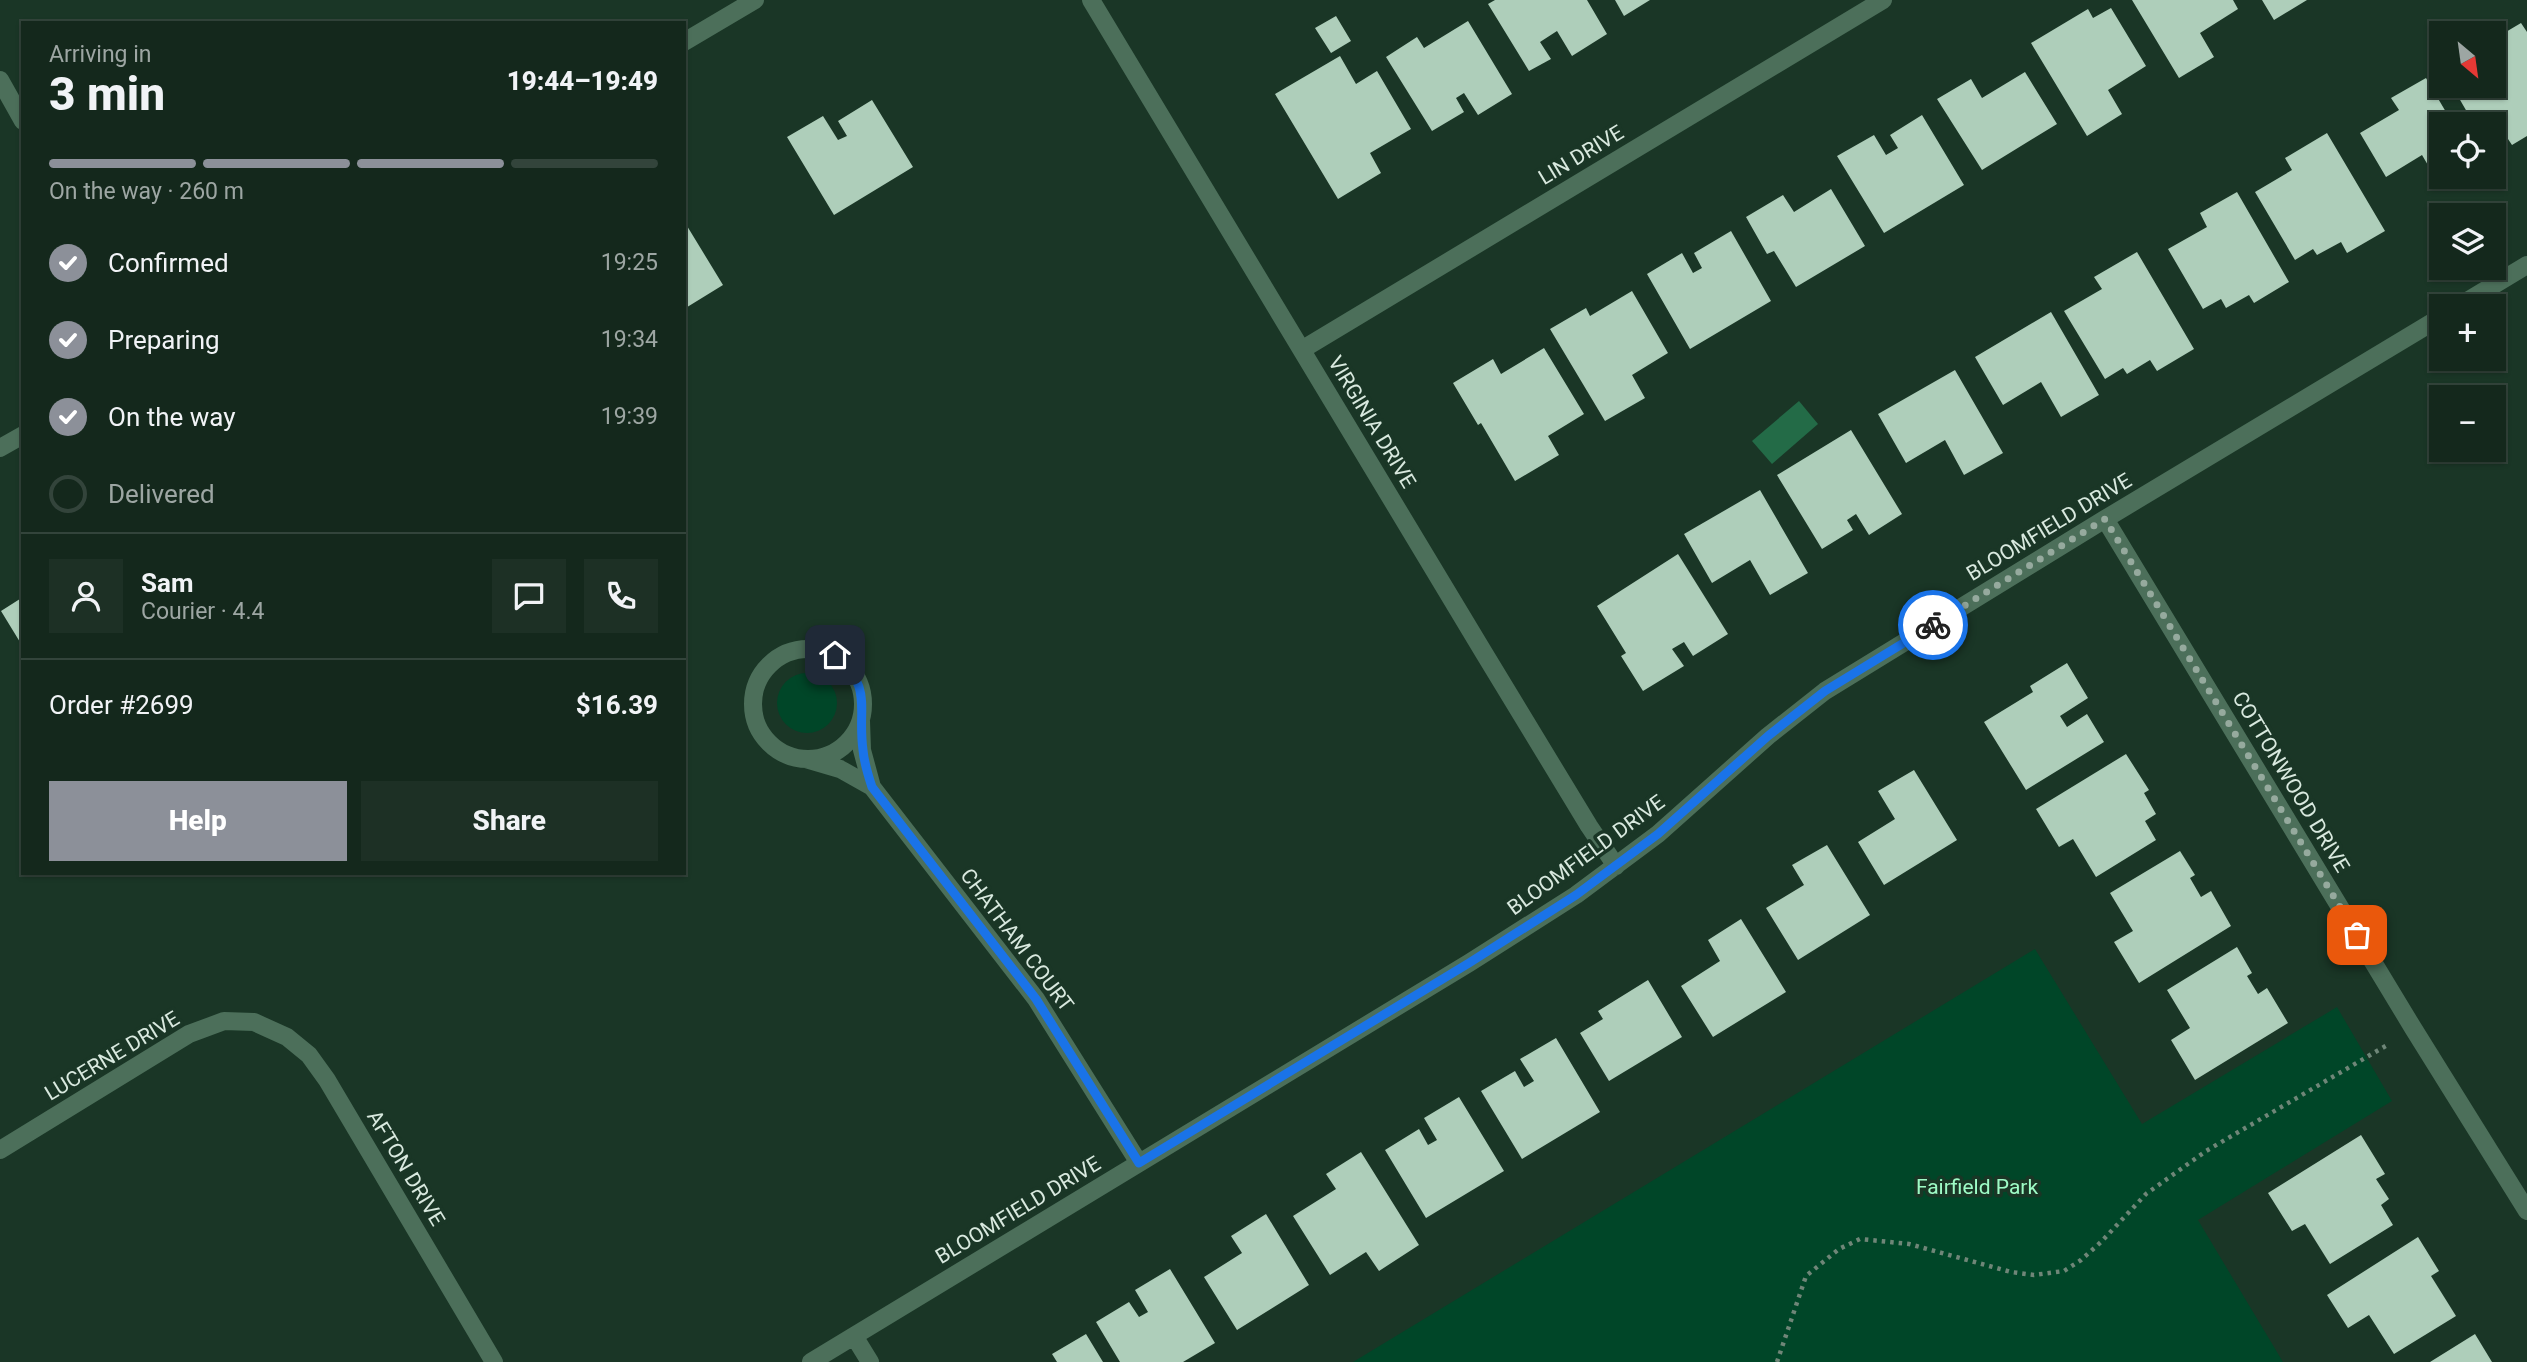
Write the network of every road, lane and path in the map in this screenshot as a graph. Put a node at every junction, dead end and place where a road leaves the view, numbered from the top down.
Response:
1 (755, 0) edge
2 (1091, 0) edge
3 (1883, 0) edge
4 (686, 41) edge
5 (0, 80) edge
6 (21, 117) edge
7 (2527, 265) edge
8 (2479, 294) edge
9 (2429, 324) edge
10 (1303, 349) junction
11 (21, 436) edge
12 (0, 448) edge
13 (2105, 519) junction
14 (861, 718) junction
15 (806, 759) junction
16 (872, 787) junction
17 (1616, 866) junction
18 (254, 1022) joint
19 (2413, 1028) junction
20 (0, 1150) edge
21 (1139, 1163) junction
22 (2527, 1211) edge
23 (854, 1336) junction
24 (494, 1362) edge
25 (811, 1362) edge
26 (870, 1362) edge
27 (1777, 1362) edge

1 - 4 street
2 - 10 street, VIRGINIA DRIVE
3 - 10 street, LIN DRIVE
5 - 6 street
7 - 8 street
9 - 13 street, BLOOMFIELD DRIVE
10 - 17 street, VIRGINIA DRIVE
11 - 12 street
13 - 17 street, BLOOMFIELD DRIVE
13 - 19 street, COTTONWOOD DRIVE
14 - 15 street
14 - 15 street, CHATHAM COURT
14 - 16 street, CHATHAM COURT
15 - 16 street, CHATHAM COURT
16 - 21 street, CHATHAM COURT
17 - 21 street, BLOOMFIELD DRIVE
18 - 20 street, LUCERNE DRIVE
18 - 24 street, AFTON DRIVE
19 - 22 street, COTTONWOOD DRIVE
19 - 27 path
21 - 23 street, BLOOMFIELD DRIVE
23 - 25 street, BLOOMFIELD DRIVE
23 - 26 street

